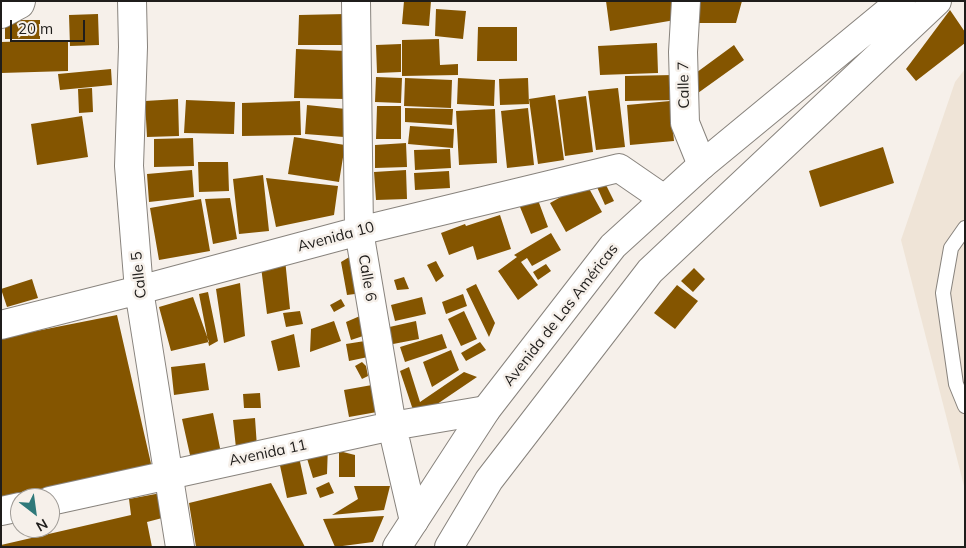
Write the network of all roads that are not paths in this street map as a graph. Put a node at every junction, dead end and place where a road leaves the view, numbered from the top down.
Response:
1 (21, 1) edge
2 (132, 1) edge
3 (356, 1) edge
4 (686, 1) edge
5 (901, 1) edge
6 (937, 1) edge
7 (1, 14) edge
8 (702, 165) junction
9 (664, 199) junction
10 (965, 228) edge
11 (359, 231) junction
12 (139, 290) junction
13 (1, 325) edge
14 (965, 406) edge
15 (486, 410) junction
16 (392, 426) junction
17 (168, 475) junction
18 (60, 499) edge
19 (414, 521) junction
20 (180, 547) edge
21 (397, 547) edge
22 (449, 547) edge

1 - 7 street
2 - 12 street, Calle 5
3 - 11 street, Calle 6
4 - 8 street, Calle 7
5 - 8 street, Avenida de Las Américas
6 - 22 street
8 - 9 street, Avenida de Las Américas
9 - 11 street, Avenida 10
9 - 15 street, Avenida de Las Américas
10 - 14 lane
11 - 12 street, Avenida 10
11 - 16 street, Calle 6
12 - 13 street, Avenida 10
12 - 17 street, Calle 5
15 - 16 street, Avenida 11
15 - 19 street, Avenida de Las Américas
16 - 17 street, Avenida 11
16 - 19 street, Calle 6
17 - 18 street, Avenida 11
17 - 20 street, Calle 5
19 - 21 street, Avenida de Las Américas

